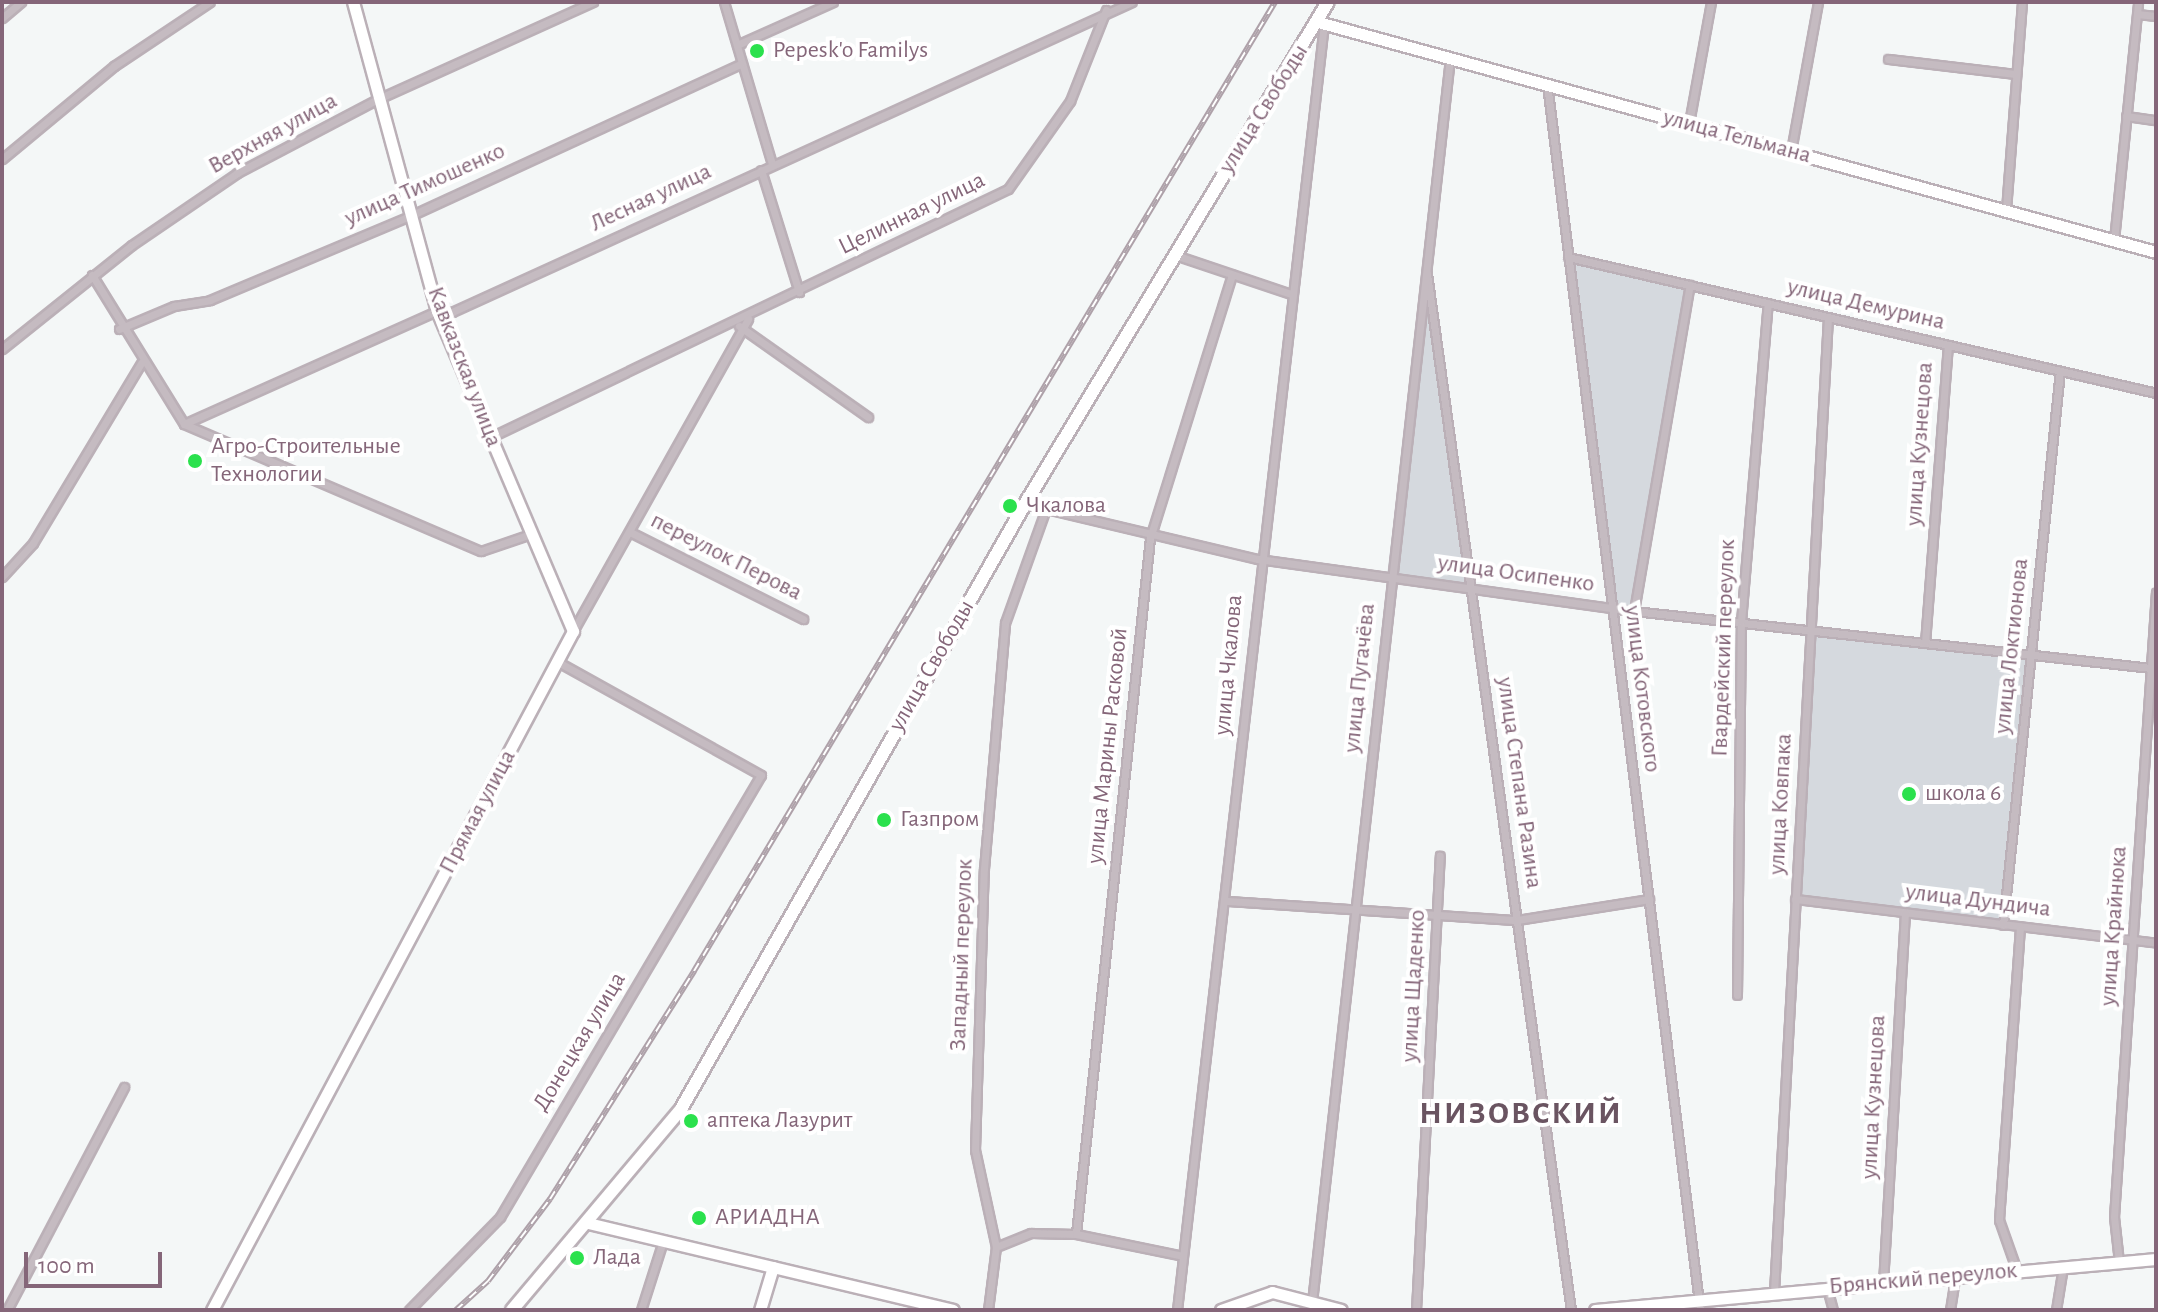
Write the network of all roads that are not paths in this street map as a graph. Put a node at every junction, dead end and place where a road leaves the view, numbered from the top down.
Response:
1 (21, 2) edge
2 (210, 2) edge
3 (353, 2) edge
4 (593, 2) edge
5 (724, 2) edge
6 (833, 2) edge
7 (1132, 2) edge
8 (1328, 2) edge
9 (1711, 2) edge
10 (1818, 2) edge
11 (2022, 2) edge
12 (2138, 2) edge
13 (1106, 10) junction
14 (2137, 14) junction
15 (2156, 16) edge
16 (2, 18) edge
17 (1321, 22) junction
18 (737, 45) junction
19 (1450, 58) junction
20 (1888, 59) dead end
21 (742, 63) junction
22 (2016, 74) junction
23 (1547, 84) junction
24 (378, 99) junction
25 (2126, 116) junction
26 (2156, 120) edge
27 (1689, 123) junction
28 (1791, 151) junction
29 (2, 159) edge
30 (772, 164) junction
31 (761, 170) junction
32 (2006, 210) junction
33 (412, 215) junction
34 (2114, 240) junction
35 (2156, 252) edge
36 (1173, 254) junction
37 (1568, 257) junction
38 (1425, 261) junction
39 (1232, 274) junction
40 (92, 275) junction
41 (1690, 285) junction
42 (799, 292) junction
43 (1291, 294) junction
44 (1768, 303) junction
45 (437, 311) junction
46 (749, 317) joint
47 (1828, 317) junction
48 (740, 326) junction
49 (119, 329) junction
50 (1948, 345) junction
51 (2, 349) edge
52 (141, 363) junction
53 (2060, 371) junction
54 (2156, 393) edge
55 (868, 417) dead end
56 (184, 424) junction
57 (491, 437) junction
58 (1025, 504) junction
59 (1045, 511) junction
60 (630, 532) junction
61 (531, 534) junction
62 (1150, 538) junction
63 (1258, 559) junction
64 (2, 577) edge
65 (1391, 577) junction
66 (1472, 587) junction
67 (2156, 592) edge
68 (1612, 607) junction
69 (1634, 611) junction
70 (803, 619) dead end
71 (1741, 622) junction
72 (1810, 630) junction
73 (573, 631) junction
74 (1925, 643) junction
75 (2031, 655) junction
76 (2154, 656) edge
77 (558, 662) junction
78 (2151, 668) junction
79 (1440, 856) dead end
80 (1649, 899) junction
81 (1795, 899) junction
82 (1228, 901) junction
83 (1354, 910) junction
84 (1905, 913) junction
85 (1438, 915) junction
86 (1517, 920) junction
87 (2003, 925) junction
88 (2020, 927) junction
89 (2133, 941) junction
90 (2156, 943) edge
91 (1737, 995) dead end
92 (124, 1087) dead end
93 (588, 1223) junction
94 (1076, 1234) junction
95 (663, 1241) junction
96 (996, 1247) junction
97 (1183, 1256) junction
98 (2156, 1259) edge
99 (2119, 1262) junction
100 (773, 1267) junction
101 (2063, 1267) junction
102 (2017, 1271) junction
103 (1955, 1277) junction
104 (1883, 1283) junction
105 (1827, 1288) junction
106 (1774, 1292) junction
107 (1312, 1302) junction
108 (902, 1304) edge
109 (1700, 1304) edge
110 (1328, 1308) edge
111 (7, 1310) edge
112 (212, 1310) edge
113 (409, 1310) edge
114 (512, 1310) edge
115 (641, 1310) edge
116 (760, 1310) edge
117 (953, 1310) edge
118 (988, 1310) edge
119 (1177, 1310) edge
120 (1221, 1310) edge
121 (1341, 1310) edge
122 (1416, 1310) edge
123 (1571, 1310) edge
124 (1595, 1310) edge
125 (1833, 1310) edge
126 (1950, 1310) edge
127 (2056, 1310) edge

1 - 16 street
2 - 29 street
3 - 24 main road, Кавказская улица
4 - 24 street, Верхняя улица
5 - 18 street
6 - 18 street
7 - 13 street, Лесная улица
8 - 17 main road, улица Свободы
9 - 27 street
10 - 28 street
11 - 22 street
12 - 14 street
13 - 30 street, Лесная улица
13 - 42 street, Целинная улица
14 - 15 street
14 - 25 street
17 - 19 main road, улица Тельмана
17 - 36 main road, улица Свободы
17 - 43 street, улица Чкалова
18 - 21 street
19 - 23 main road, улица Тельмана
19 - 38 street, улица Пугачёва
20 - 22 street
21 - 30 street
21 - 33 street, улица Тимошенко
22 - 32 street
23 - 27 main road, улица Тельмана
23 - 37 street, улица Котовского
24 - 33 main road, Кавказская улица
24 - 40 street, Верхняя улица
25 - 26 street
25 - 34 street
27 - 28 main road, улица Тельмана
28 - 32 main road, улица Тельмана
30 - 31 street, Лесная улица
31 - 42 street
31 - 45 street, Лесная улица
32 - 34 main road, улица Тельмана
33 - 45 main road, Кавказская улица
33 - 49 street, улица Тимошенко
34 - 35 main road, улица Тельмана
36 - 39 street
36 - 58 main road, улица Свободы
37 - 41 street, улица Демурина
37 - 68 street, улица Котовского
38 - 65 street, улица Пугачёва
38 - 66 street, улица Степана Разина
39 - 43 street
39 - 62 street, улица Марины Расковой
40 - 49 street
40 - 51 street, Верхняя улица
41 - 44 street, улица Демурина
41 - 69 street, улица Котовского
42 - 46 street, Целинная улица
43 - 63 street, улица Чкалова
44 - 47 street, улица Демурина
44 - 71 street, Гвардейский переулок
45 - 56 street, Лесная улица
45 - 57 main road, Кавказская улица
46 - 48 street, Прямая улица
47 - 50 street, улица Демурина
47 - 72 street, улица Ковпака
48 - 55 street
48 - 57 street
48 - 60 street, Прямая улица
49 - 52 street
50 - 53 street, улица Демурина
50 - 74 street, улица Кузнецова
52 - 56 street
52 - 64 street
53 - 54 street, улица Демурина
53 - 75 street, улица Локтионова
56 - 61 street
57 - 61 main road, Кавказская улица
58 - 59 street, улица Осипенко
58 - 93 main road, улица Свободы
59 - 62 street, улица Осипенко
59 - 96 street, Западный переулок
60 - 70 street, переулок Перова
60 - 73 street, Прямая улица
61 - 73 main road, Кавказская улица
62 - 63 street, улица Осипенко
62 - 94 street, улица Марины Расковой
63 - 65 street, улица Осипенко
63 - 82 street, улица Чкалова
65 - 66 street, улица Осипенко
65 - 83 street, улица Пугачёва
66 - 68 street, улица Осипенко
66 - 86 street, улица Степана Разина
67 - 76 street, улица Крайнюка
68 - 69 street, улица Осипенко
68 - 80 street, улица Котовского
69 - 71 street, улица Осипенко
71 - 72 street, улица Осипенко
71 - 91 street, Гвардейский переулок
72 - 74 street, улица Осипенко
72 - 81 street, улица Ковпака
73 - 77 main road, Прямая улица
74 - 75 street, улица Осипенко
75 - 78 street, улица Осипенко
75 - 87 street, улица Локтионова
76 - 78 street, улица Крайнюка
77 - 112 main road, Прямая улица
77 - 113 street, Донецкая улица
78 - 89 street, улица Крайнюка
79 - 85 street, улица Щаденко
80 - 86 street
80 - 109 street, улица Котовского
81 - 84 street, улица Дундича
81 - 106 street, улица Ковпака
82 - 83 street
82 - 97 street, улица Чкалова
83 - 85 street
83 - 107 street, улица Пугачёва
84 - 87 street, улица Дундича
84 - 104 street, улица Кузнецова
85 - 86 street
85 - 122 street, улица Щаденко
86 - 123 street, улица Степана Разина
87 - 88 street, улица Дундича
88 - 89 street, улица Дундича
88 - 102 street
89 - 90 street, улица Дундича
89 - 99 street, улица Крайнюка
92 - 111 street
93 - 95 main road
93 - 114 main road, улица Свободы
94 - 96 street
94 - 97 street
95 - 100 main road
95 - 115 street
96 - 118 street, Западный переулок
97 - 119 street, улица Чкалова
98 - 99 main road, Брянский переулок
99 - 101 main road, Брянский переулок
100 - 108 main road
100 - 116 main road
101 - 102 main road, Брянский переулок
101 - 127 street
102 - 103 main road, Брянский переулок
103 - 104 main road, Брянский переулок
103 - 126 street
104 - 105 main road, Брянский переулок
105 - 106 main road, Брянский переулок
105 - 125 street
106 - 109 main road, Брянский переулок
107 - 110 main road
107 - 120 main road
108 - 117 main road
109 - 124 main road, Брянский переулок
110 - 121 main road

